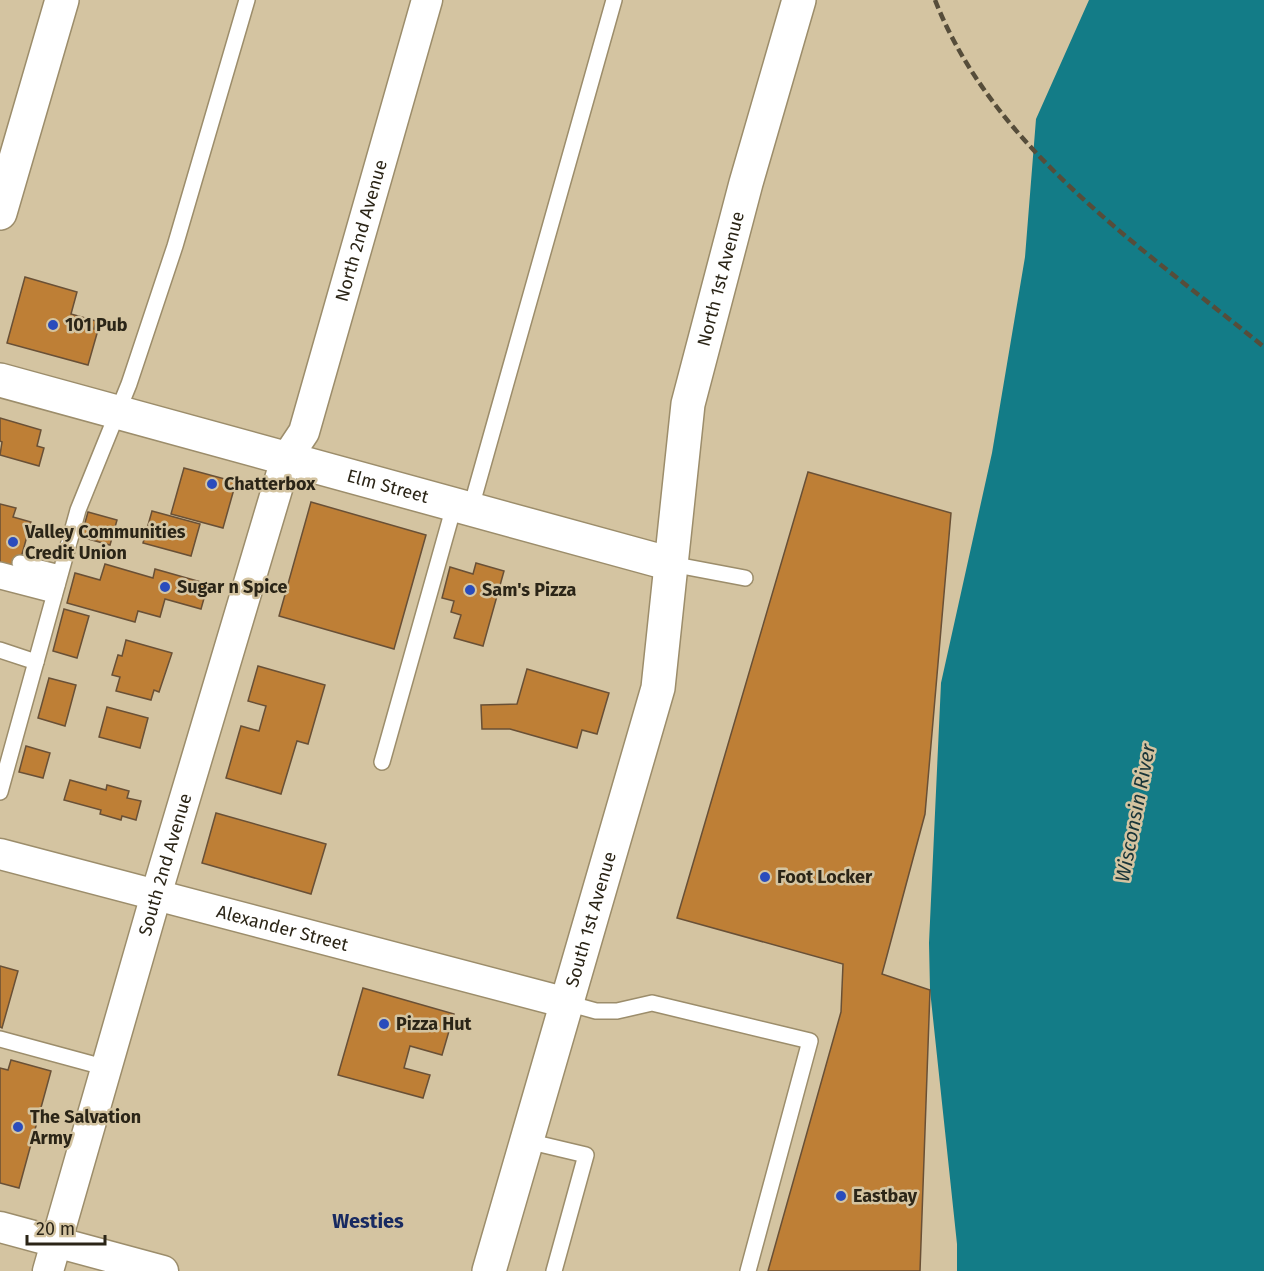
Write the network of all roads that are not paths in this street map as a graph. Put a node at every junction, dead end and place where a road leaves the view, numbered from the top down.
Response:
1 (62, 0) edge
2 (247, 0) edge
3 (427, 0) edge
4 (614, 0) edge
5 (799, 0) edge
6 (0, 213) edge
7 (0, 380) edge
8 (117, 412) junction
9 (286, 459) junction
10 (462, 509) junction
11 (20, 563) dead end
12 (671, 564) junction
13 (0, 570) edge
14 (745, 578) dead end
15 (0, 581) edge
16 (57, 584) junction
17 (0, 650) edge
18 (36, 662) junction
19 (382, 762) dead end
20 (0, 792) edge
21 (0, 854) edge
22 (156, 895) junction
23 (567, 1003) junction
24 (0, 1039) edge
25 (107, 1068) junction
26 (527, 1141) junction
27 (0, 1227) edge
28 (57, 1242) junction
29 (48, 1271) edge
30 (163, 1271) edge
31 (489, 1271) edge
32 (554, 1271) edge
33 (748, 1271) edge

1 - 6 main road
2 - 8 lane
3 - 9 street, North 2nd Avenue
4 - 10 lane
5 - 12 main road, North 1st Avenue
7 - 8 main road, Elm Street
8 - 9 main road, Elm Street
8 - 16 lane
9 - 10 main road, Elm Street
9 - 22 street, South 2nd Avenue
10 - 12 main road, Elm Street
10 - 19 lane
11 - 16 lane
12 - 14 lane
12 - 23 main road, South 1st Avenue
13 - 16 lane
15 - 16 lane
16 - 18 lane
17 - 18 lane
18 - 20 lane
21 - 22 street, Alexander Street
22 - 23 street, Alexander Street
22 - 25 street, South 2nd Avenue
23 - 26 main road, South 1st Avenue
23 - 33 lane
24 - 25 lane
25 - 28 street, South 2nd Avenue
26 - 31 main road, South 1st Avenue
26 - 32 lane
27 - 28 street
28 - 29 street, South 2nd Avenue
28 - 30 street

